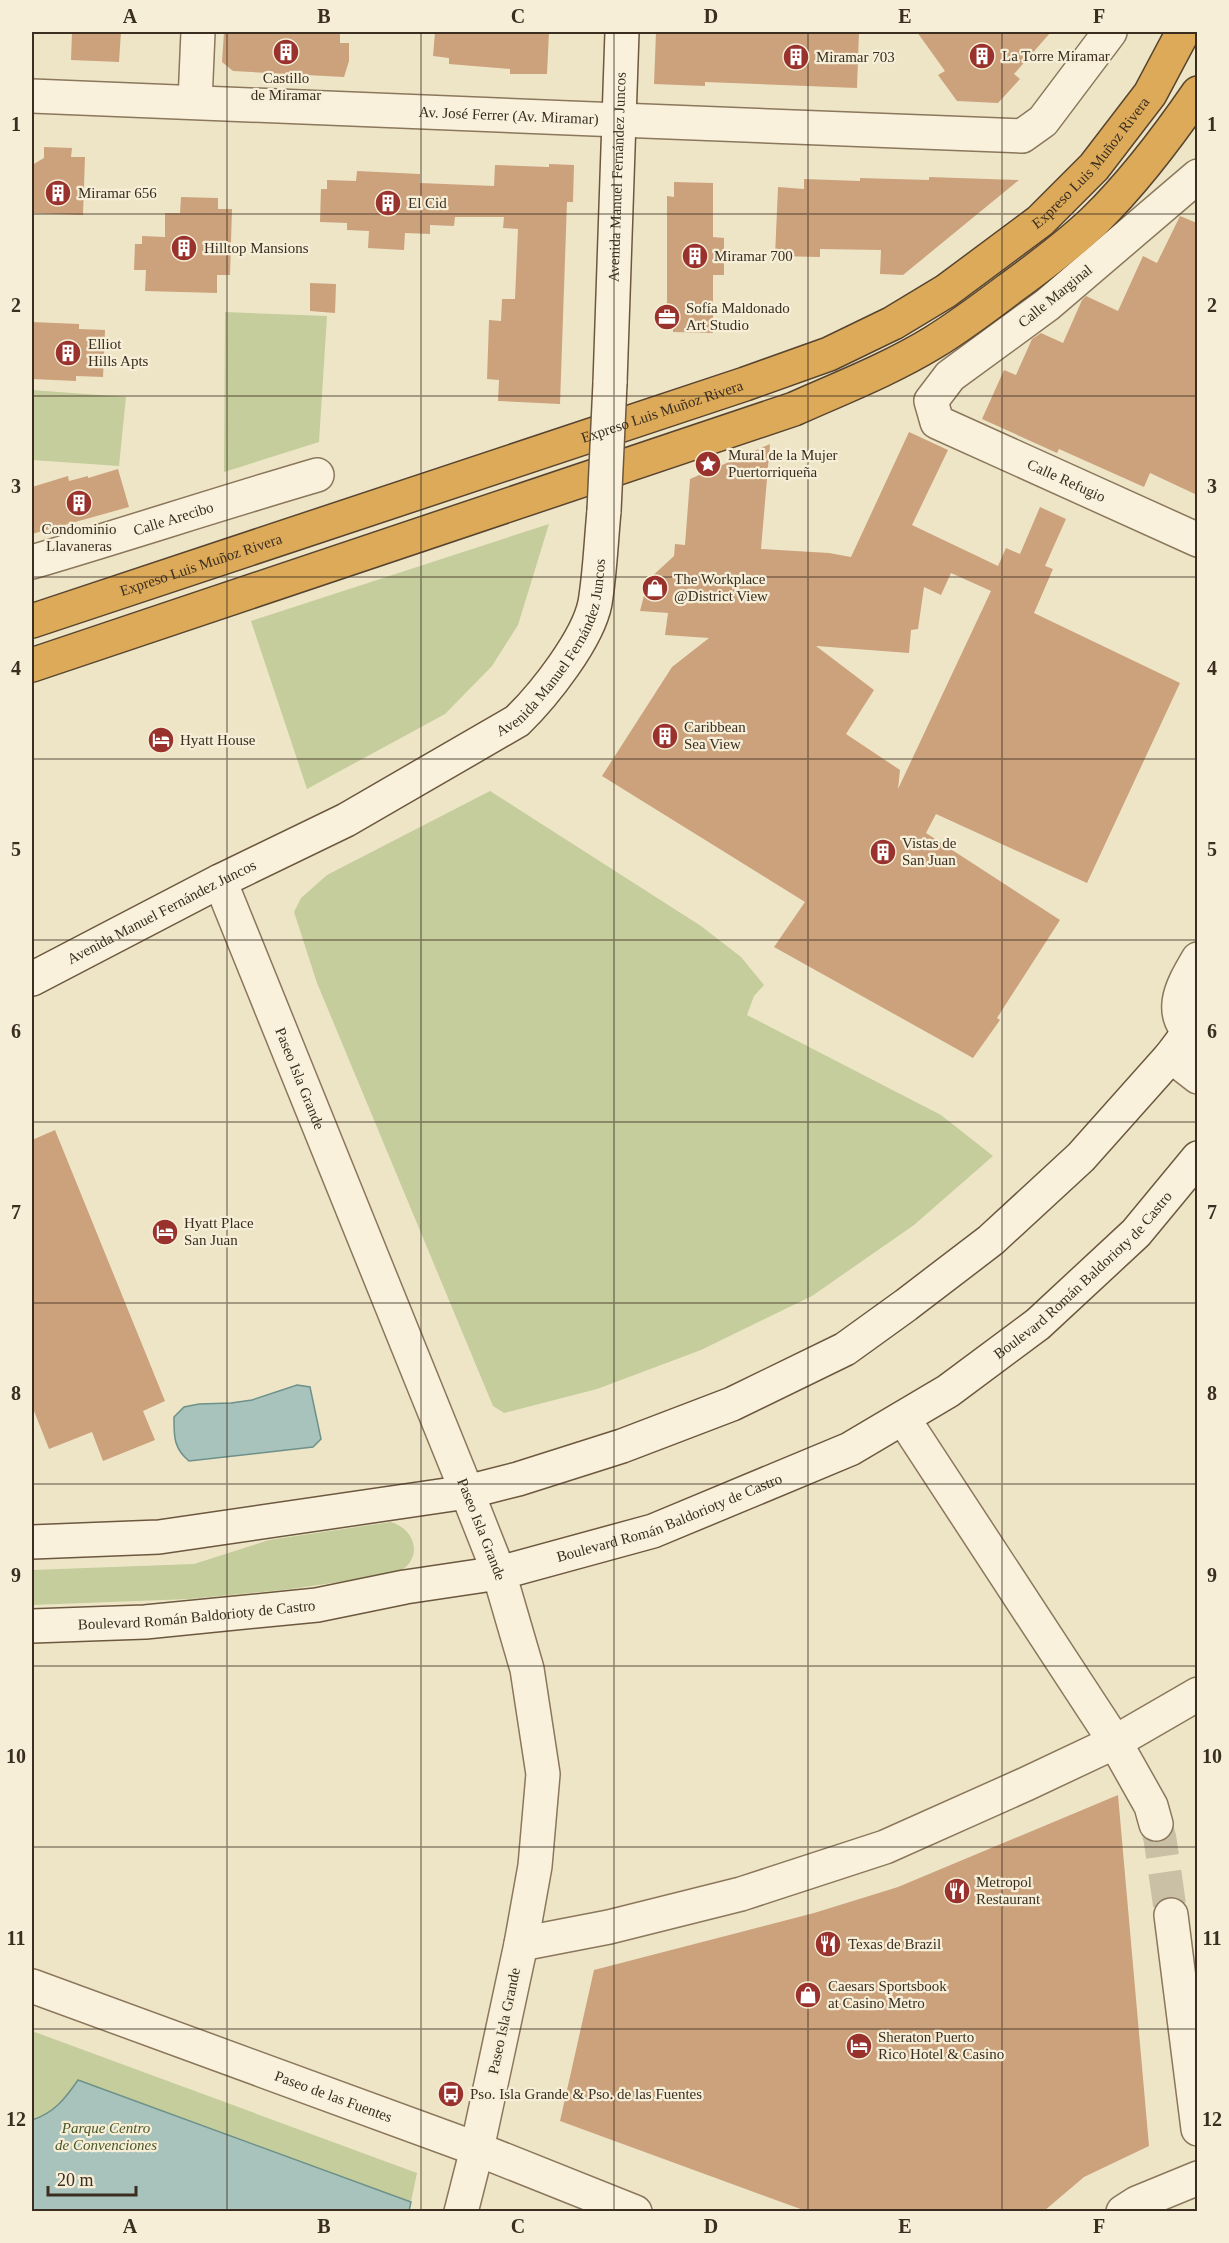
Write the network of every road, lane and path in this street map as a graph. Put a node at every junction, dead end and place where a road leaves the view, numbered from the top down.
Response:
1 (198, 32) edge
2 (622, 32) edge
3 (1110, 32) edge
4 (1183, 32) edge
5 (1197, 93) edge
6 (32, 96) edge
7 (195, 102) junction
8 (619, 120) junction
9 (1197, 177) edge
10 (937, 422) joint
11 (317, 475) dead end
12 (1197, 540) edge
13 (32, 562) edge
14 (32, 621) edge
15 (32, 665) edge
16 (220, 881) junction
17 (1197, 959) edge
18 (32, 979) edge
19 (1188, 1037) edge
20 (1197, 1077) edge
21 (1197, 1158) edge
22 (903, 1419) junction
23 (467, 1492) junction
24 (32, 1542) edge
25 (499, 1573) junction
26 (32, 1626) edge
27 (1197, 1694) edge
28 (1115, 1742) junction
29 (1156, 1824) tunnel mouth
30 (1171, 1915) tunnel mouth
31 (521, 1944) junction
32 (32, 1986) edge
33 (1197, 2129) edge
34 (477, 2149) junction
35 (1197, 2178) edge
36 (461, 2211) edge
37 (635, 2211) edge
38 (1123, 2211) edge

1 - 7 street
2 - 8 street, Avenida Manuel Fernández Juncos
3 - 8 street, Av. José Ferrer (Av. Miramar)
4 - 14 highway, Expreso Luis Muñoz Rivera
5 - 15 highway
6 - 7 street, Av. José Ferrer (Av. Miramar)
7 - 8 street, Av. José Ferrer (Av. Miramar)
8 - 16 street, Avenida Manuel Fernández Juncos, bridge
9 - 10 street, Calle Marginal
10 - 12 street, Calle Refugio
11 - 13 street, Calle Arecibo
16 - 18 street, Avenida Manuel Fernández Juncos
16 - 23 street, Paseo Isla Grande
17 - 19 street
19 - 20 street
19 - 23 street
21 - 22 street, Boulevard Román Baldorioty de Castro
22 - 25 street, Boulevard Román Baldorioty de Castro
22 - 28 street
23 - 24 street
23 - 25 street, Paseo Isla Grande
25 - 26 street, Boulevard Román Baldorioty de Castro
25 - 31 street, Paseo Isla Grande
27 - 28 street
28 - 29 street
28 - 31 street
30 - 33 street
31 - 34 street, Paseo Isla Grande
32 - 34 street, Paseo de las Fuentes
34 - 36 street, Paseo Isla Grande
34 - 37 street, Paseo de las Fuentes
35 - 38 street

